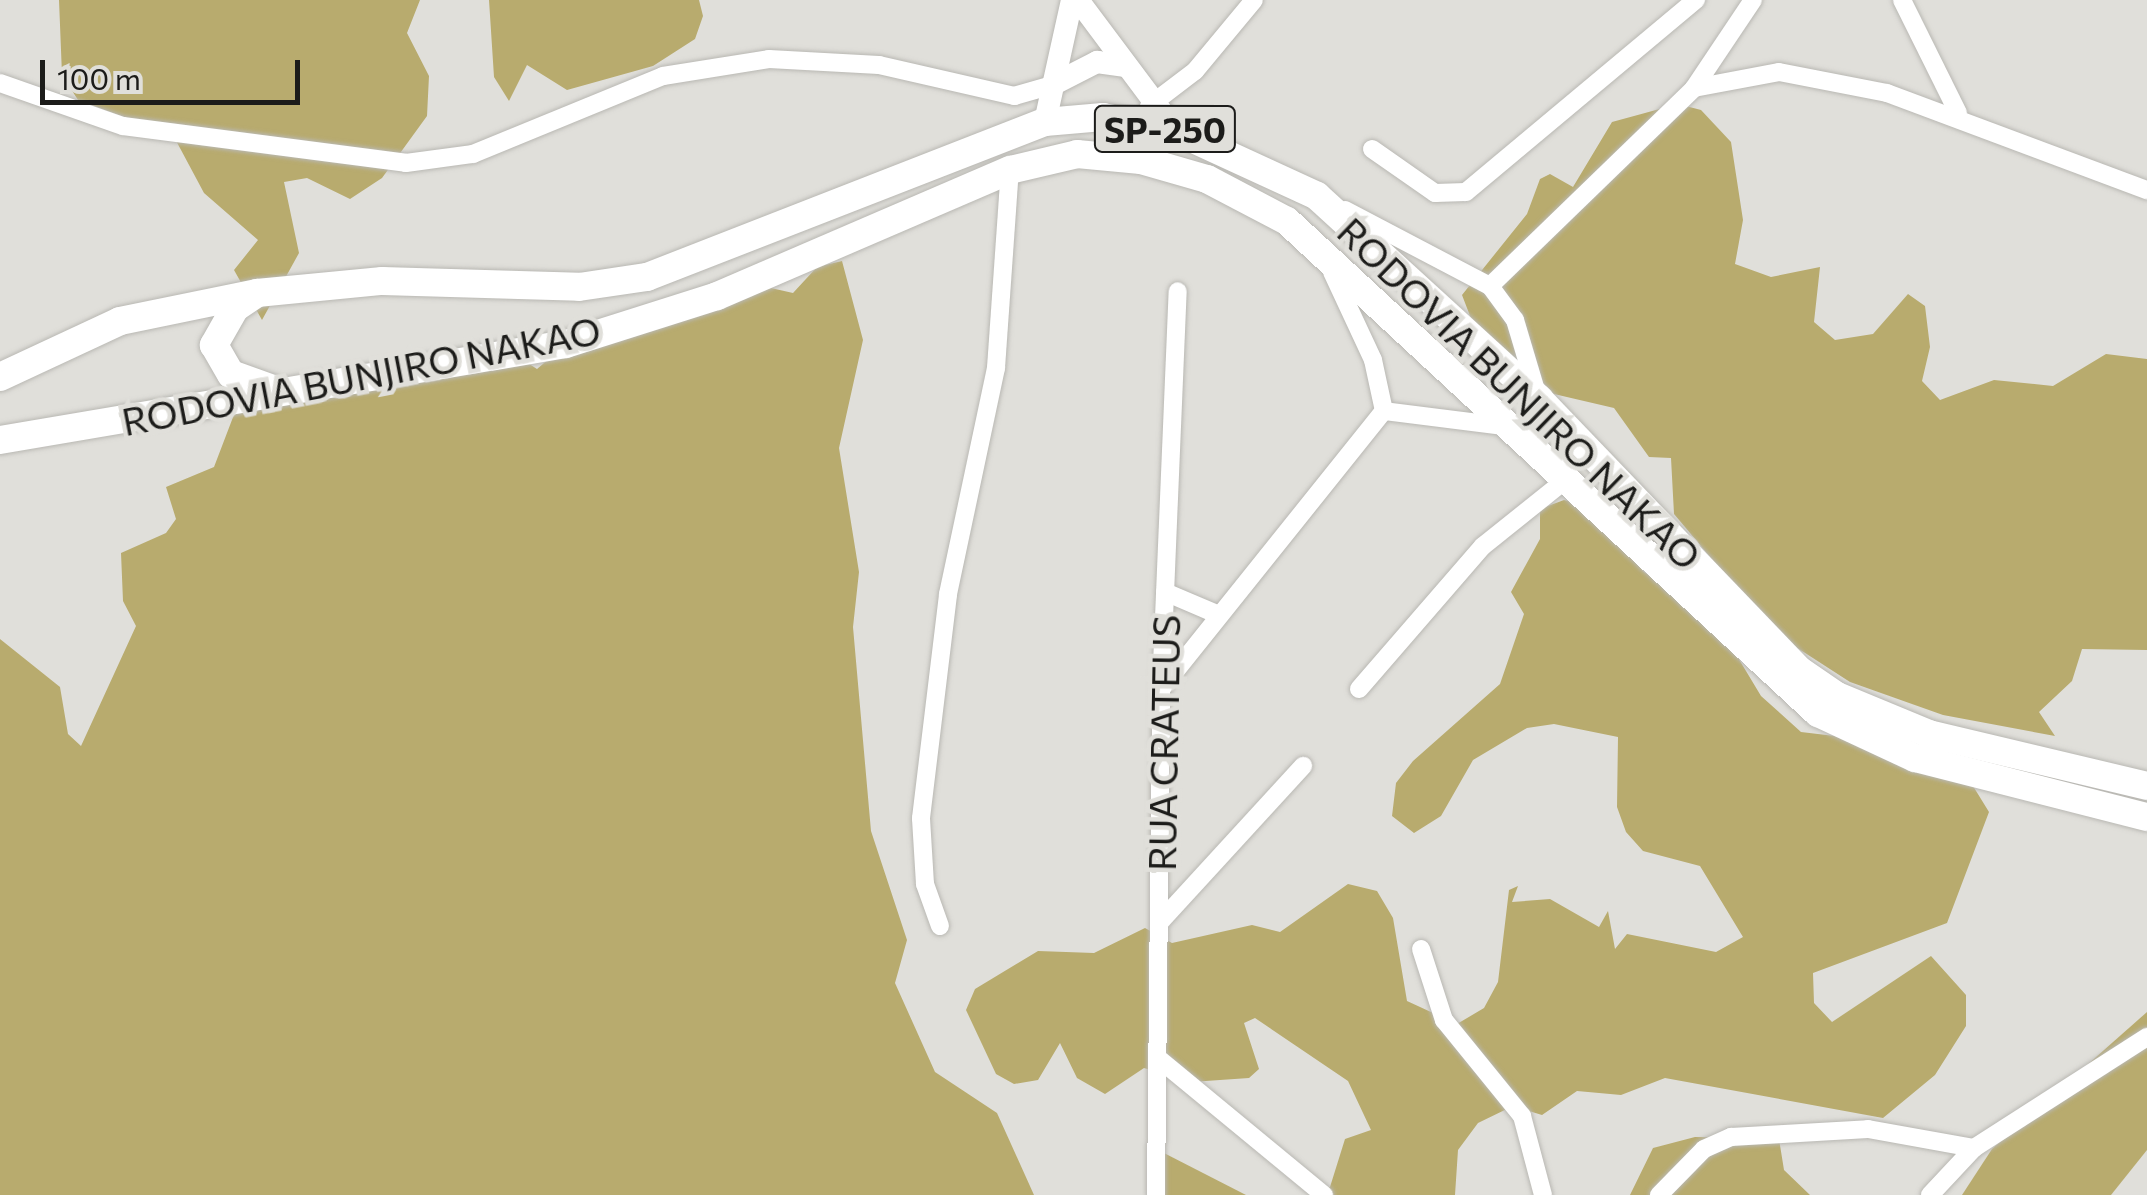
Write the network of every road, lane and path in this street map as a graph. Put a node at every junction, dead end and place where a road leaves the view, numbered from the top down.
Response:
1 (1075, 0) edge
2 (1254, 0) edge
3 (1696, 0) edge
4 (1753, 0) edge
5 (1902, 0) edge
6 (1126, 66) junction
7 (0, 83) edge
8 (1052, 85) junction
9 (1694, 88) junction
10 (1149, 106) junction
11 (1958, 114) junction
12 (1044, 122) junction
13 (1176, 131) junction
14 (1372, 149) dead end
15 (1010, 170) junction
16 (2147, 190) edge
17 (1317, 196) junction
18 (1287, 221) junction
19 (1490, 286) junction
20 (1178, 291) dead end
21 (257, 293) junction
22 (0, 377) edge
23 (286, 392) junction
24 (1538, 399) junction
25 (1384, 411) junction
26 (1516, 427) junction
27 (0, 440) edge
28 (1568, 478) junction
29 (1166, 592) junction
30 (1220, 615) junction
31 (1161, 689) junction
32 (1358, 689) dead end
33 (1303, 766) dead end
34 (2147, 786) edge
35 (2147, 816) edge
36 (1160, 922) junction
37 (940, 926) dead end
38 (1421, 949) dead end
39 (2147, 1037) edge
40 (1159, 1060) junction
41 (1974, 1148) junction
42 (1156, 1195) edge
43 (1324, 1195) edge
44 (1543, 1195) edge
45 (1659, 1195) edge
46 (1930, 1195) edge

1 - 6 street
1 - 8 street
2 - 10 street
3 - 14 street
4 - 9 street
5 - 11 street
6 - 8 street
6 - 10 street
7 - 8 street
8 - 12 street
9 - 11 street
9 - 19 street
10 - 13 street
11 - 16 street
12 - 13 main road, RODOVIA BUNJIRO NAKAO / SP-250
12 - 21 main road, RODOVIA BUNJIRO NAKAO / SP-250
13 - 17 main road, RODOVIA BUNJIRO NAKAO / SP-250
15 - 18 main road, RODOVIA BUNJIRO NAKAO / SP-250
15 - 23 main road, RODOVIA BUNJIRO NAKAO / SP-250
15 - 37 street
17 - 19 street
17 - 24 main road, RODOVIA BUNJIRO NAKAO / SP-250
18 - 25 street
18 - 26 main road, RODOVIA BUNJIRO NAKAO / SP-250
19 - 24 street
20 - 29 street, RUA CRATEUS
21 - 22 main road, RODOVIA BUNJIRO NAKAO / SP-250
21 - 23 main road
23 - 27 main road, RODOVIA BUNJIRO NAKAO / SP-250
24 - 34 main road, RODOVIA BUNJIRO NAKAO / SP-250
25 - 26 street
25 - 30 street
26 - 28 main road, RODOVIA BUNJIRO NAKAO / SP-250
28 - 32 street
28 - 35 main road, RODOVIA BUNJIRO NAKAO / SP-250
29 - 30 street
29 - 31 street, RUA CRATEUS
30 - 31 street
31 - 36 street, RUA CRATEUS
33 - 36 street
36 - 40 street, RUA CRATEUS
38 - 44 street
39 - 41 street
40 - 42 street, RUA CRATEUS
40 - 43 street
41 - 45 street
41 - 46 street

